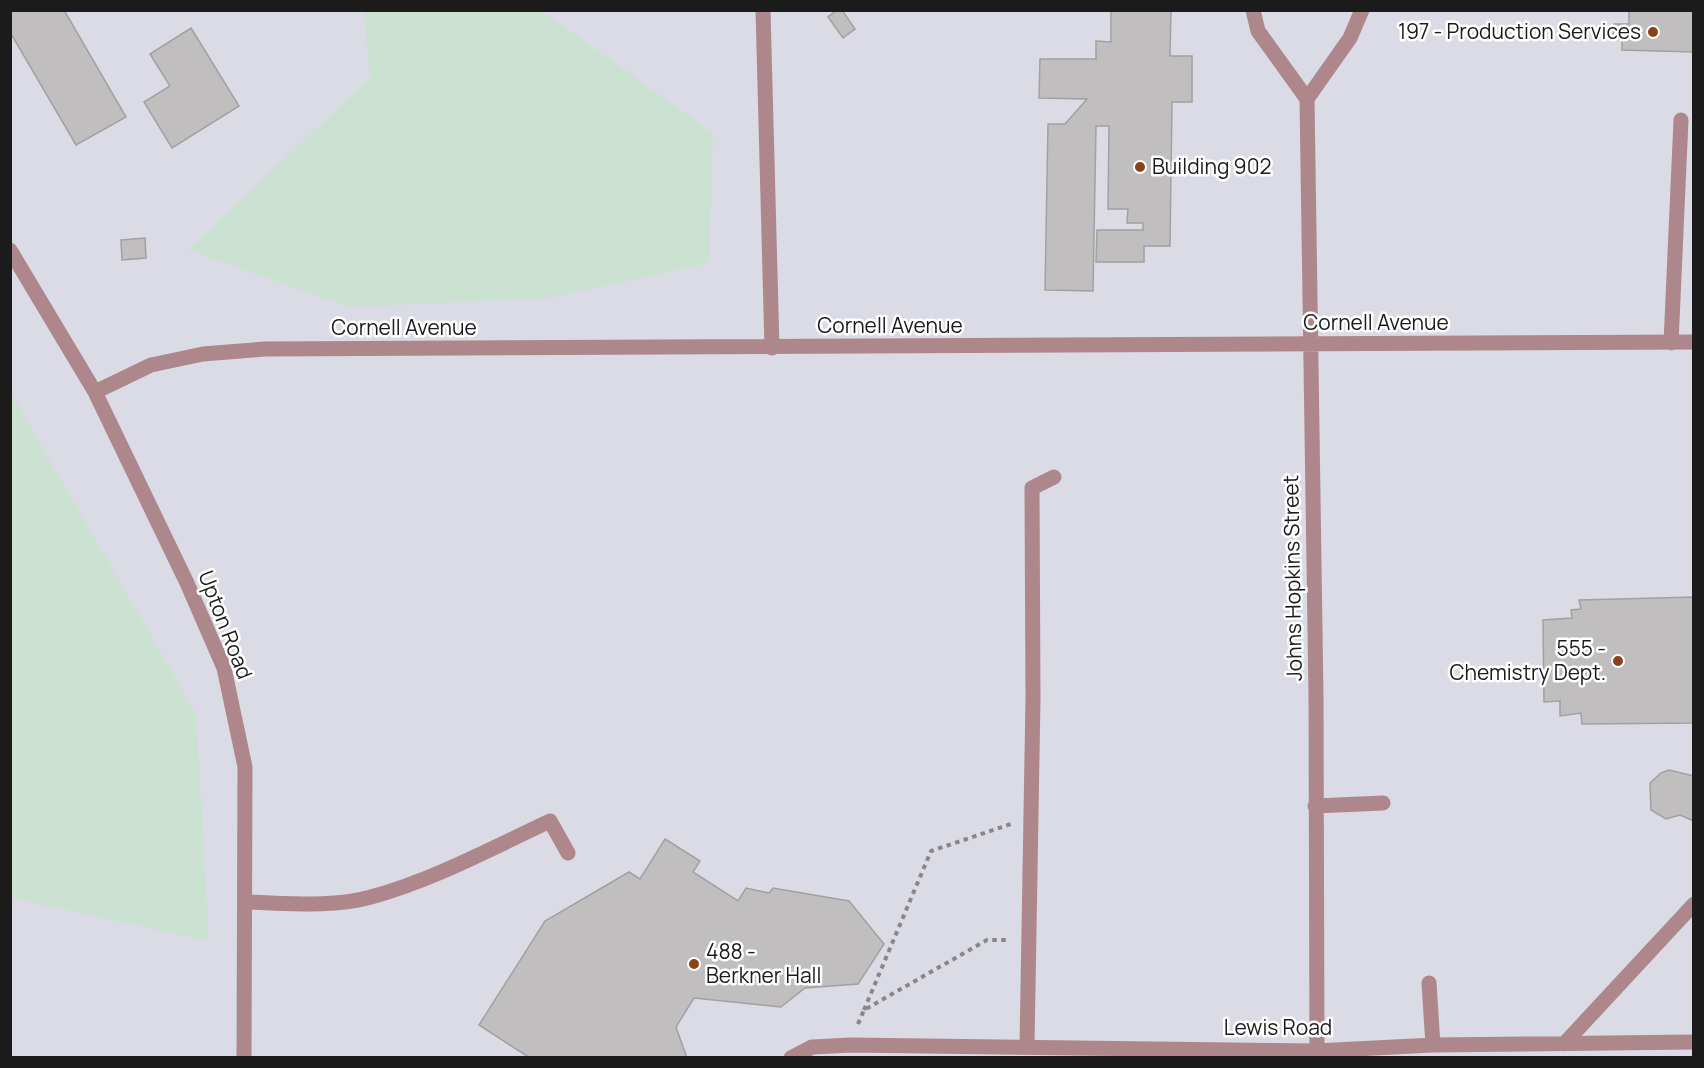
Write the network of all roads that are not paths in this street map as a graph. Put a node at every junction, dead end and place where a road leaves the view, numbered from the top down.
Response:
1 (763, 10) edge
2 (1253, 10) edge
3 (1362, 10) edge
4 (1307, 99) junction
5 (1681, 120) dead end
6 (10, 250) edge
7 (1694, 342) edge
8 (1671, 343) junction
9 (1311, 344) junction
10 (772, 348) junction
11 (95, 392) junction
12 (1054, 477) dead end
13 (1383, 803) dead end
14 (1315, 806) junction
15 (568, 853) dead end
16 (247, 902) junction
17 (1694, 904) edge
18 (1429, 983) dead end
19 (1694, 1042) edge
20 (1564, 1044) junction
21 (1433, 1045) junction
22 (1027, 1047) junction
23 (858, 1049) edge
24 (1317, 1054) edge
25 (244, 1058) edge
26 (791, 1058) edge

1 - 10 street
2 - 4 street
3 - 4 street
4 - 9 street, Johns Hopkins Street
5 - 8 street
6 - 11 street, Upton Road
7 - 8 street, Cornell Avenue
8 - 9 street, Cornell Avenue
9 - 10 street, Cornell Avenue
9 - 14 street, Johns Hopkins Street
10 - 11 street, Cornell Avenue
11 - 16 street, Upton Road
12 - 22 street
13 - 14 street
14 - 24 street, Johns Hopkins Street
15 - 16 street
16 - 25 street, Upton Road
17 - 20 street
18 - 21 street
19 - 20 street, Lewis Road
20 - 21 street, Lewis Road
21 - 24 street, Lewis Road
22 - 23 street, Lewis Road
22 - 24 street, Lewis Road
23 - 26 street, Lewis Road

